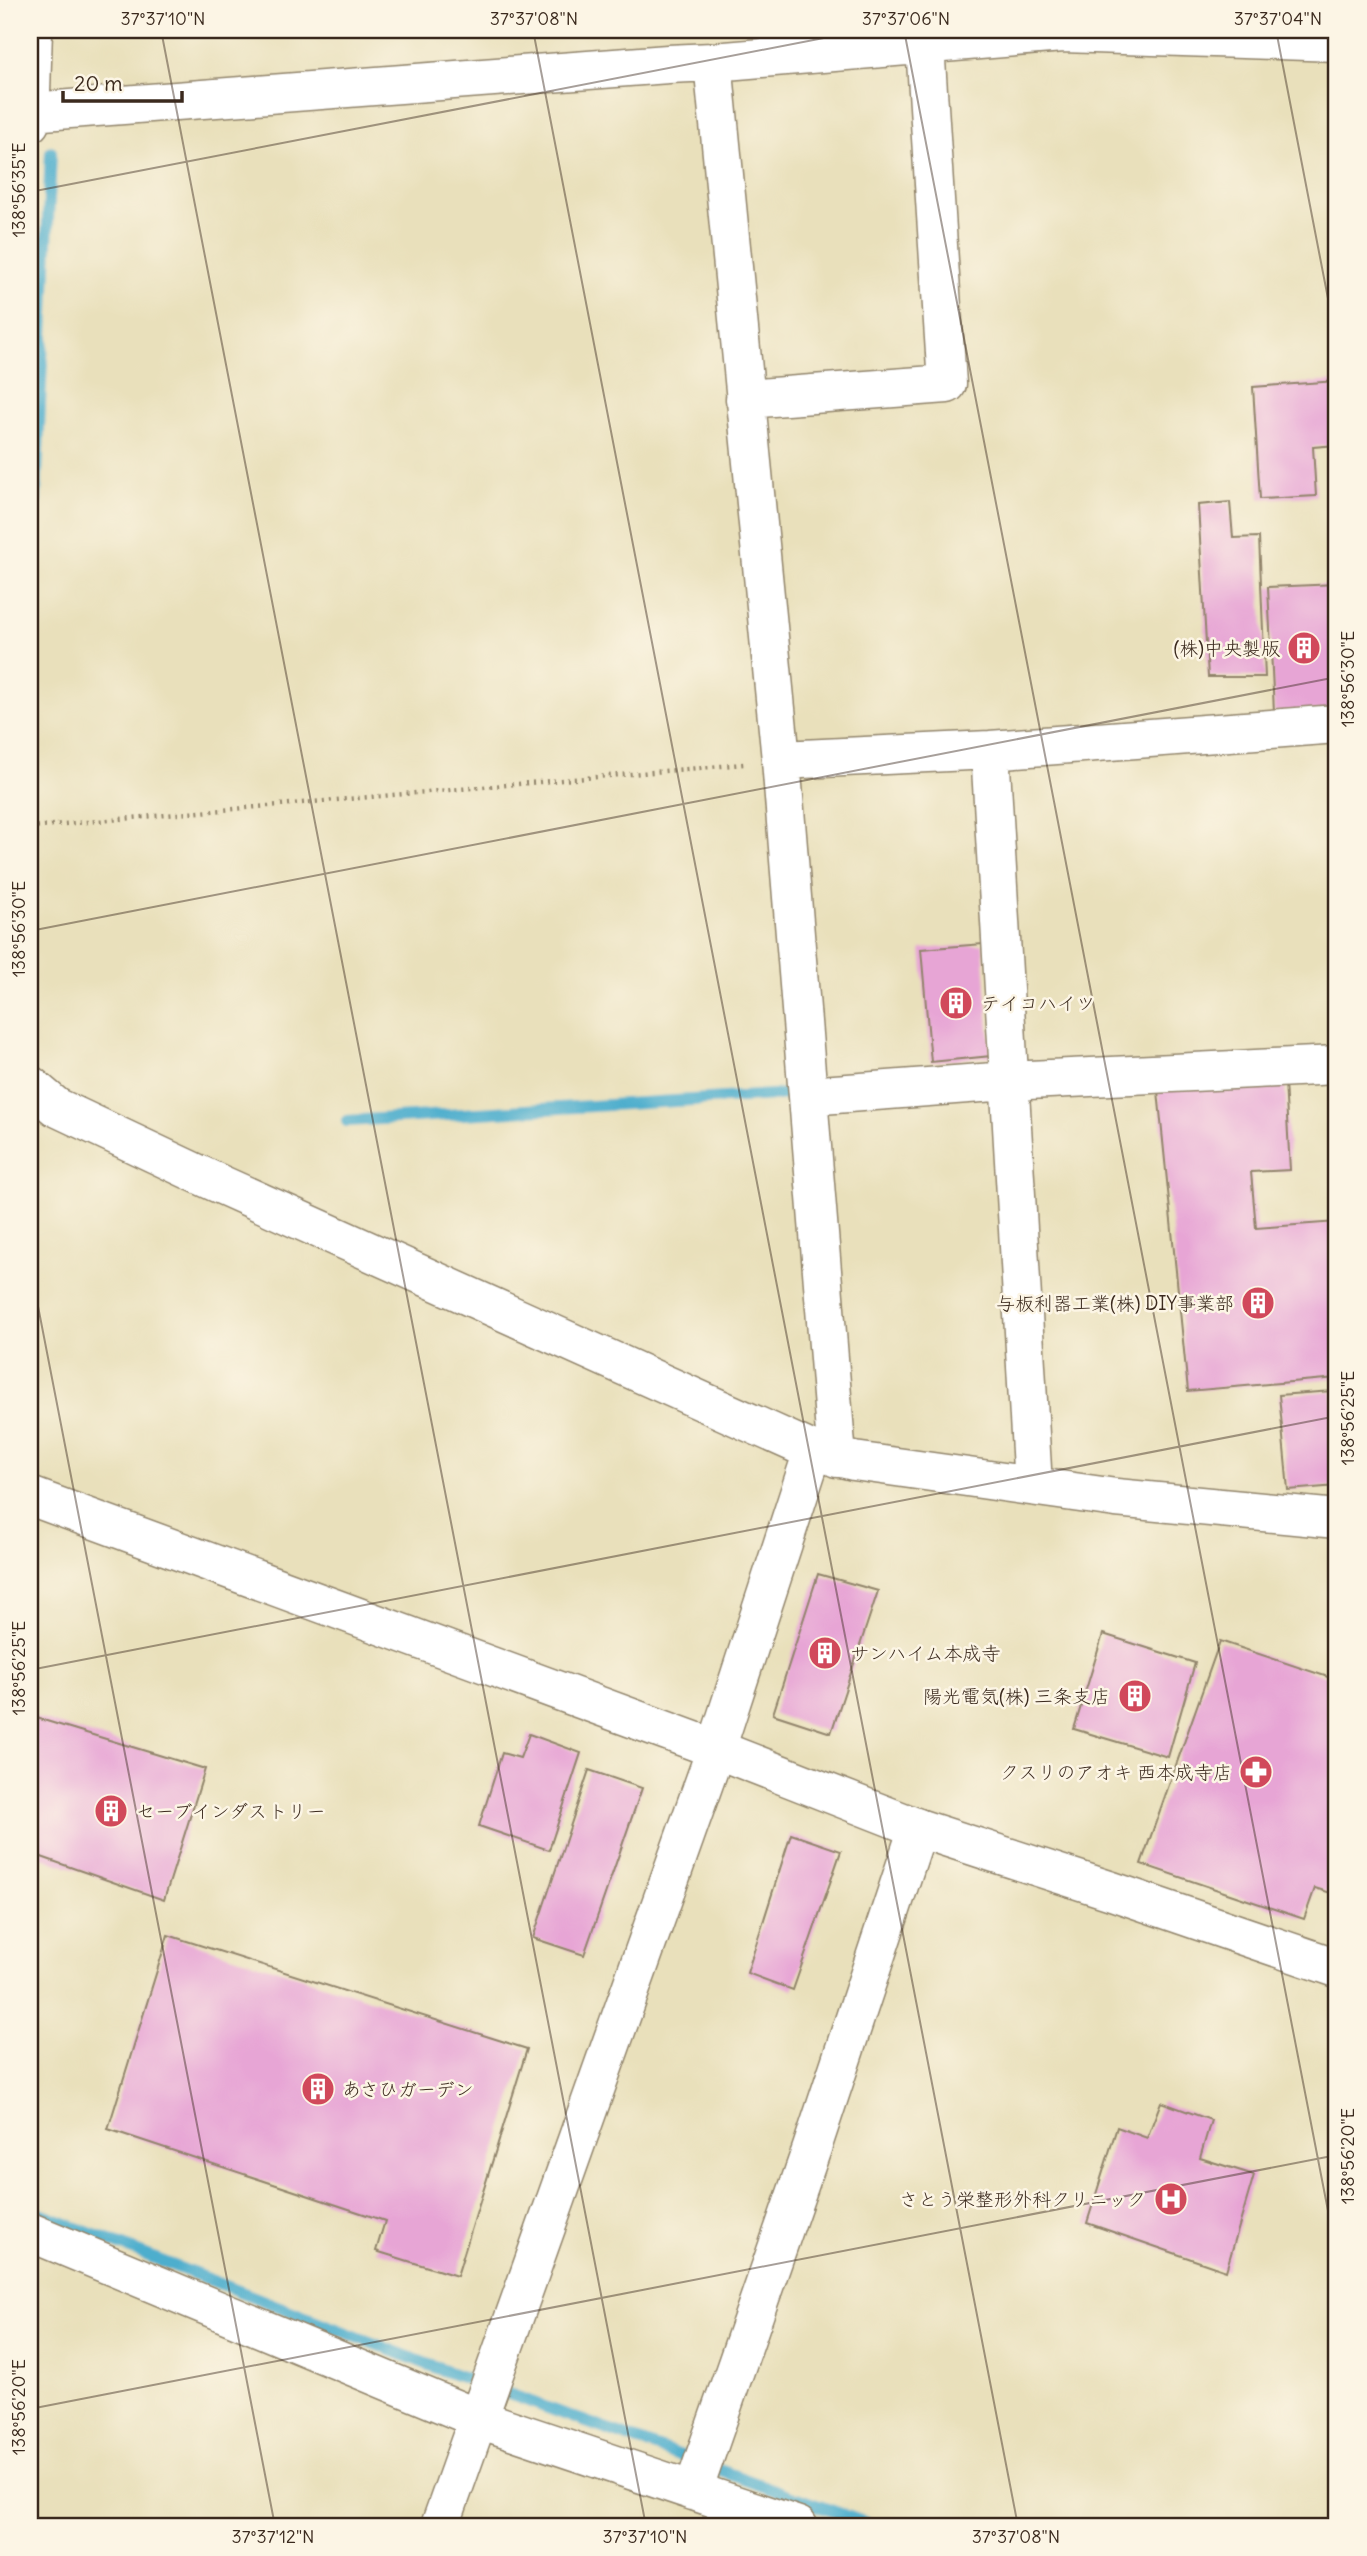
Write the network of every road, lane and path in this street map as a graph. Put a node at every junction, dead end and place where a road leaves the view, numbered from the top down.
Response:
1 (33, 30) edge
2 (1063, 31) edge
3 (1337, 42) edge
4 (925, 44) junction
5 (713, 62) junction
6 (30, 116) edge
7 (746, 399) junction
8 (1337, 724) edge
9 (990, 750) junction
10 (781, 760) junction
11 (30, 827) edge
12 (1337, 1065) edge
13 (1008, 1081) junction
14 (30, 1085) edge
15 (808, 1096) junction
16 (825, 1454) junction
17 (1033, 1486) junction
18 (30, 1496) edge
19 (1337, 1520) edge
20 (716, 1749) junction
21 (918, 1828) junction
22 (1337, 1968) edge
23 (30, 2232) edge
24 (479, 2419) junction
25 (693, 2491) junction
26 (440, 2526) edge
27 (799, 2526) edge

1 - 6 street
2 - 3 street
2 - 4 street
4 - 5 street
4 - 7 street
5 - 6 street
5 - 7 street
7 - 10 street
8 - 9 street
9 - 10 street
9 - 13 street
10 - 11 path
10 - 15 street
12 - 13 street
13 - 15 street
13 - 17 street
14 - 16 street
15 - 16 street
16 - 17 street
16 - 20 street
17 - 19 street
18 - 20 street
20 - 21 street
20 - 24 street
21 - 22 street
21 - 25 street
23 - 24 street
24 - 25 street
24 - 26 street
25 - 27 street

